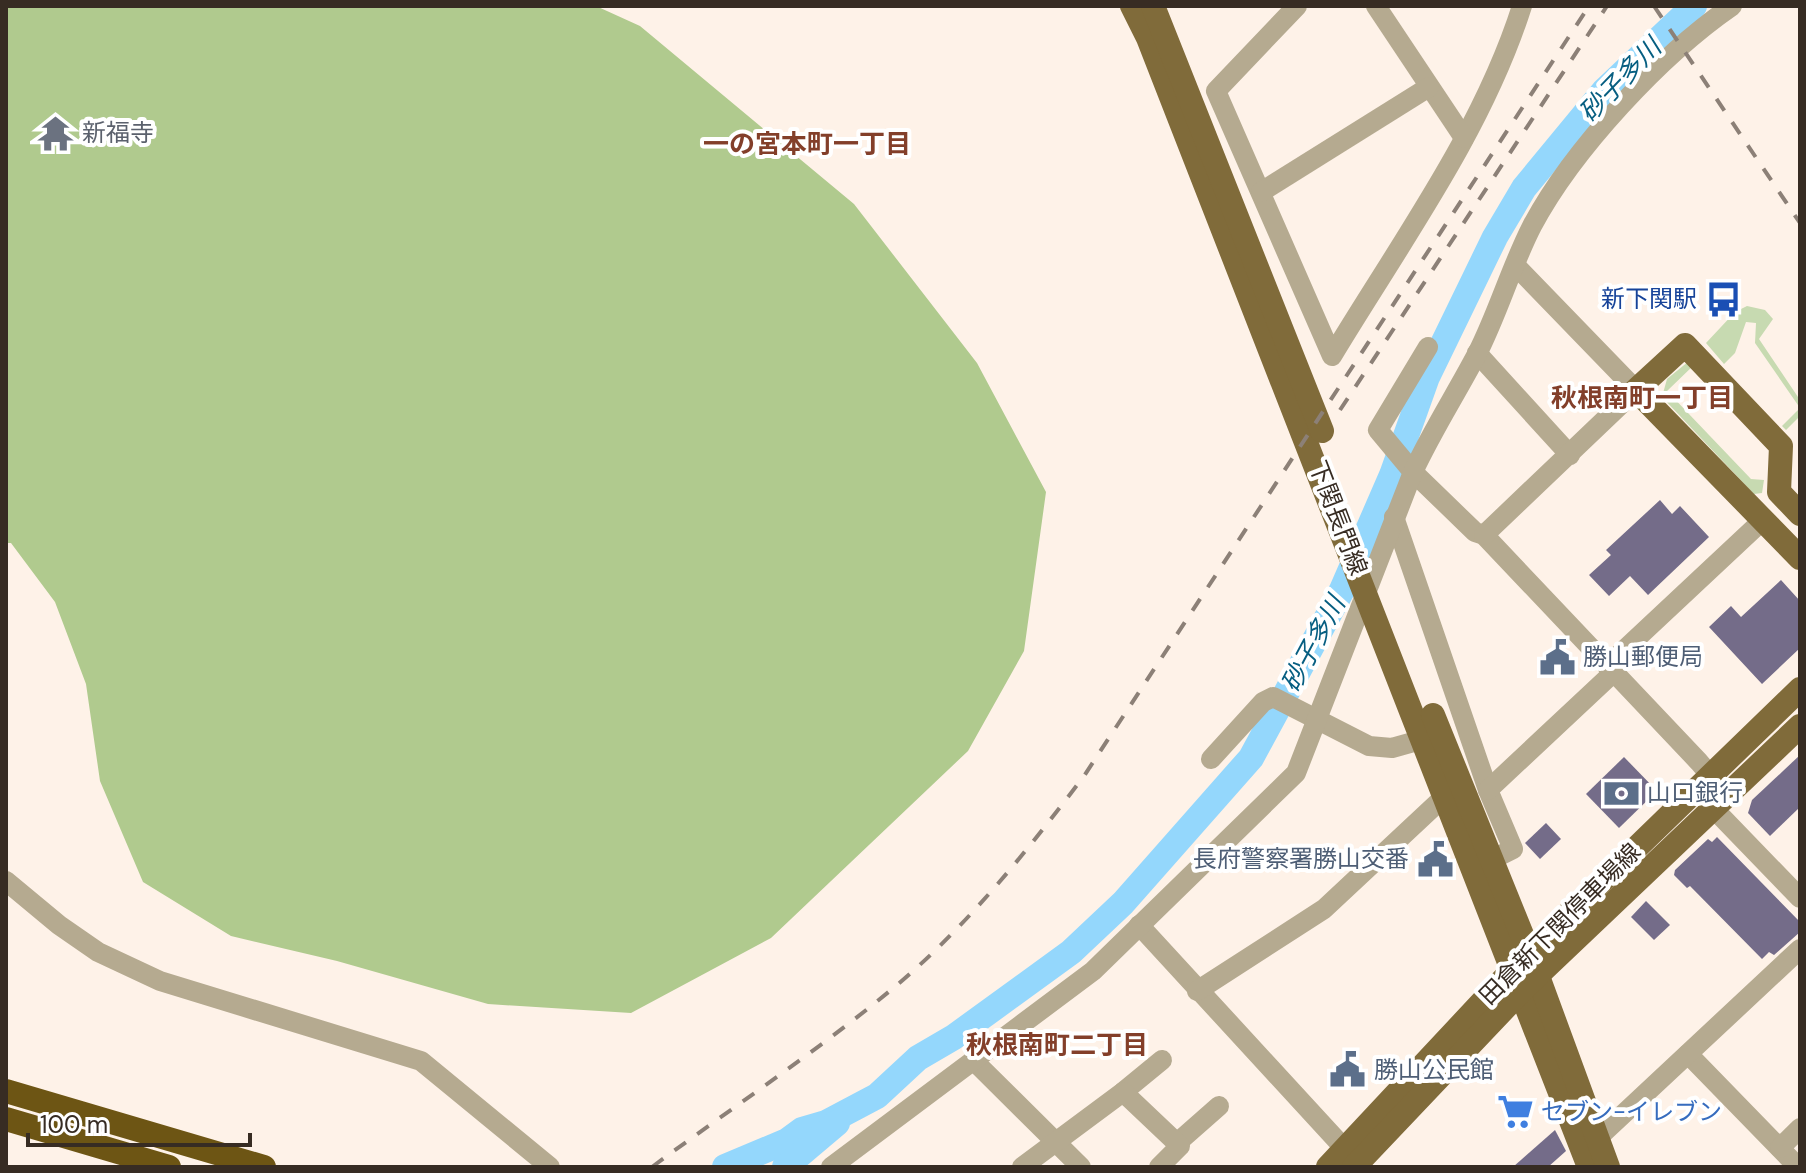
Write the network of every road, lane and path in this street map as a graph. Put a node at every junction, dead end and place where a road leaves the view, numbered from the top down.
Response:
1 (1132, 6) edge
2 (1153, 6) edge
3 (1297, 6) edge
4 (1376, 6) edge
5 (1522, 6) edge
6 (1732, 6) edge
7 (1429, 87) junction
8 (1464, 138) junction
9 (1261, 192) junction
10 (1516, 266) junction
11 (1428, 347) dead end
12 (1477, 353) junction
13 (1636, 390) junction
14 (1305, 412) junction
15 (1570, 455) junction
16 (1411, 468) junction
17 (1779, 492) junction
18 (1800, 514) edge
19 (1758, 515) junction
20 (1394, 517) junction
21 (1484, 535) junction
22 (1800, 558) edge
23 (1379, 602) junction
24 (1610, 669) junction
25 (1800, 689) edge
26 (1311, 717) junction
27 (1800, 726) edge
28 (1424, 739) junction
29 (1211, 759) dead end
30 (1711, 776) junction
31 (1488, 790) junction
32 (1445, 796) junction
33 (1713, 808) junction
34 (1493, 859) junction
35 (6, 881) edge
36 (1800, 898) edge
37 (1139, 925) junction
38 (1800, 949) edge
39 (1526, 971) junction
40 (1197, 991) junction
41 (1688, 1054) junction
42 (973, 1060) junction
43 (1162, 1060) dead end
44 (6, 1091) edge
45 (1123, 1092) junction
46 (1219, 1106) dead end
47 (6, 1119) edge
48 (1800, 1128) edge
49 (1056, 1142) junction
50 (1177, 1143) junction
51 (1780, 1148) junction
52 (1590, 1152) edge
53 (1349, 1163) edge
54 (169, 1167) edge
55 (264, 1167) edge
56 (550, 1167) edge
57 (831, 1167) edge
58 (1022, 1167) edge
59 (1081, 1167) edge
60 (1159, 1167) edge
61 (1608, 1167) edge
62 (1798, 1167) edge

1 - 14 main road, 下関長門線
2 - 14 main road, 下関長門線
3 - 9 street
4 - 7 street
5 - 8 street
6 - 10 street
7 - 8 street
7 - 9 street
8 - 9 street
10 - 12 street
10 - 13 street
11 - 16 street
12 - 15 street
12 - 16 street
13 - 15 street
13 - 17 main road
13 - 19 main road
14 - 23 main road, 下関長門線
15 - 21 street
16 - 20 street
16 - 21 street
17 - 18 main road
17 - 19 main road
19 - 22 main road
19 - 24 street
20 - 26 street
20 - 31 street
21 - 24 street
23 - 28 main road, 下関長門線
23 - 34 main road, 下関長門線
24 - 30 street
24 - 31 street
25 - 30 main road, 田倉新下関停車場線
26 - 28 street
26 - 29 street
26 - 37 street
27 - 33 main road, 田倉新下関停車場線
28 - 32 main road, 下関長門線
30 - 33 street
30 - 39 main road, 田倉新下関停車場線
31 - 34 street
32 - 39 main road, 下関長門線
32 - 40 street
33 - 36 street
33 - 39 main road, 田倉新下関停車場線
34 - 39 main road, 下関長門線
35 - 56 street
37 - 40 street
37 - 42 street
38 - 41 street
39 - 52 main road, 下関長門線
39 - 53 main road, 田倉新下関停車場線
40 - 53 street
41 - 51 street
41 - 52 street
42 - 49 street
42 - 57 street
43 - 45 street
44 - 55 highway
45 - 49 street
45 - 50 street
46 - 50 street
47 - 54 highway
48 - 51 street
49 - 58 street
49 - 59 street
50 - 60 street
51 - 62 street
52 - 61 main road, 下関長門線

